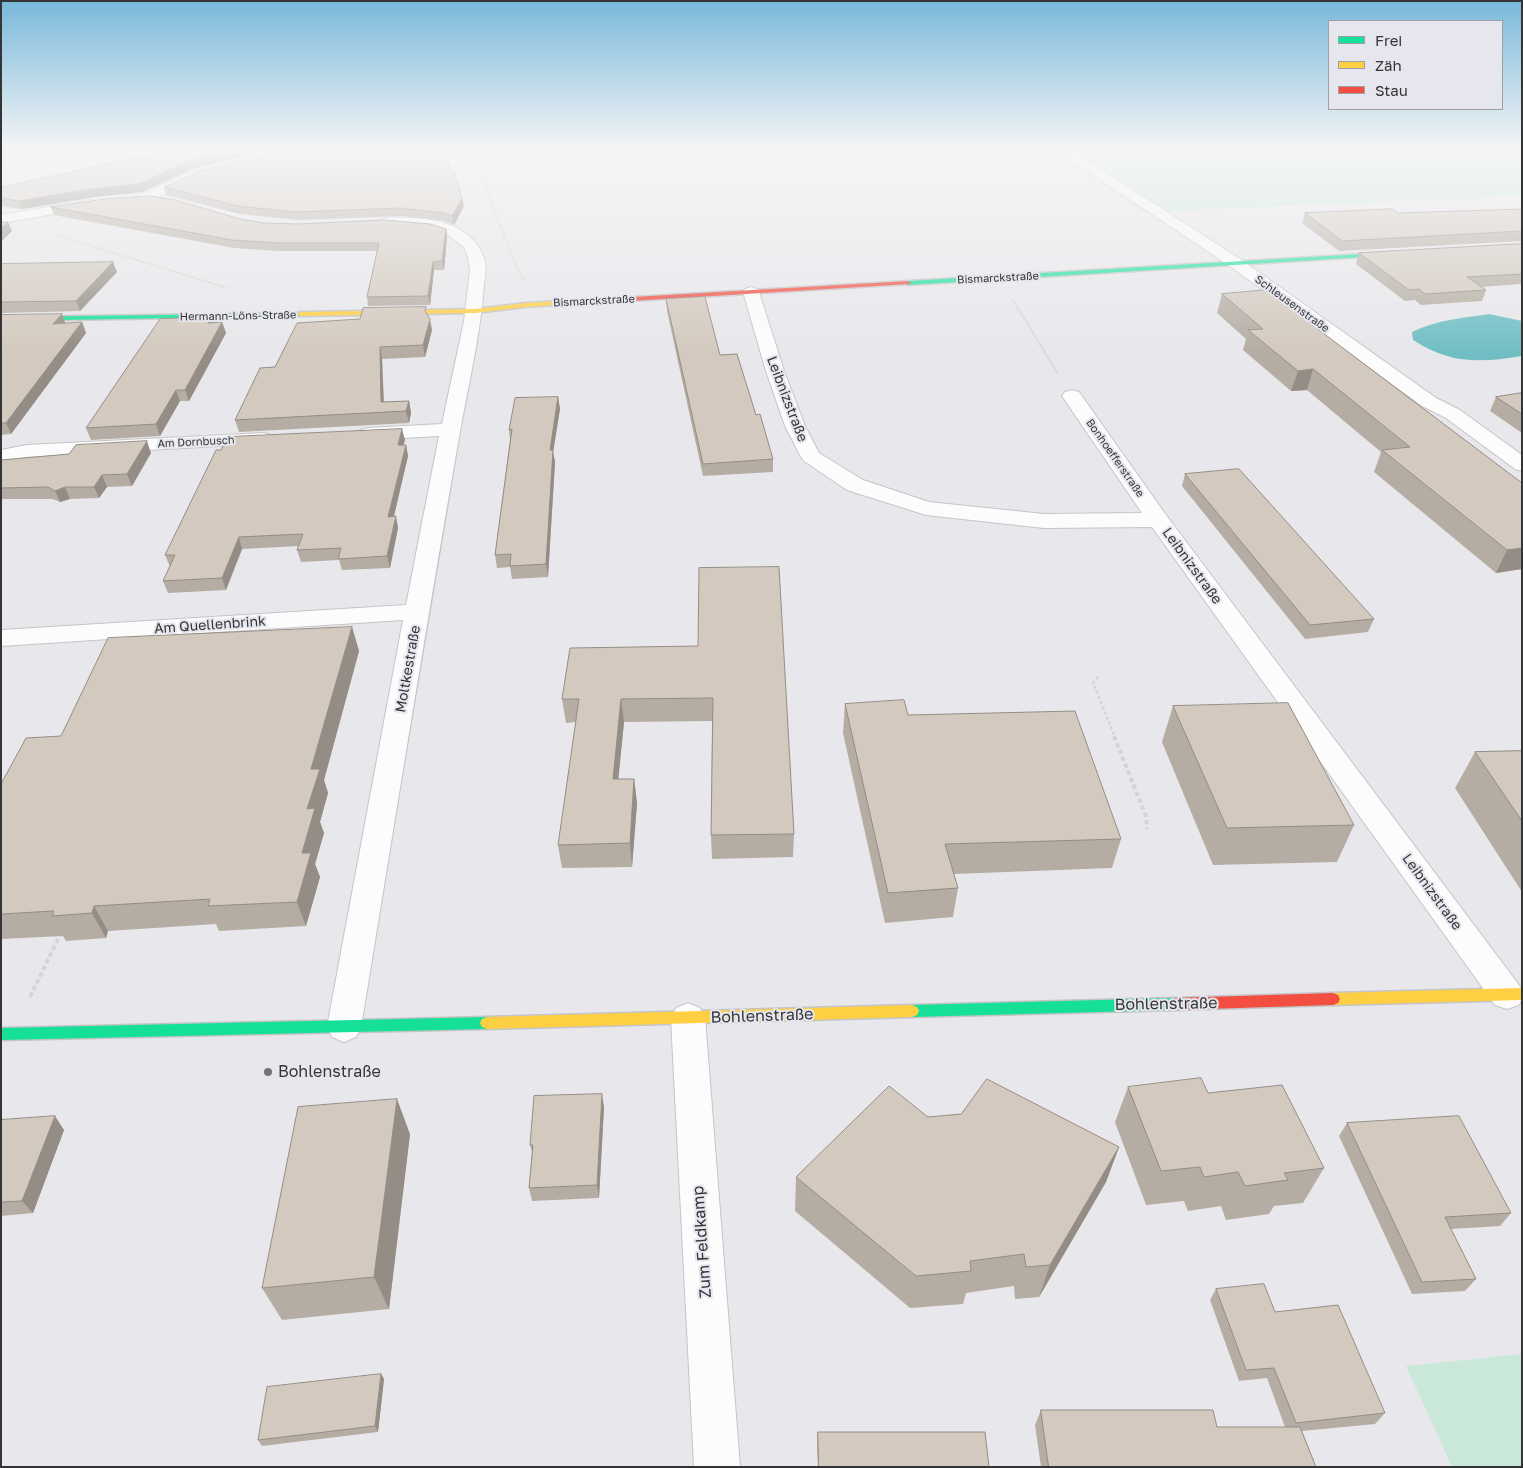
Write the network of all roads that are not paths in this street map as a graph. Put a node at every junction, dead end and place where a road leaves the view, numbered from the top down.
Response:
1 (17, 217) edge
2 (1164, 217) edge
3 (2, 219) edge
4 (376, 223) edge
5 (1404, 254) edge
6 (1236, 264) junction
7 (751, 292) junction
8 (476, 311) junction
9 (1, 319) edge
10 (1072, 396) road end
11 (451, 429) junction
12 (352, 434) edge
13 (283, 438) edge
14 (1, 456) edge
15 (1522, 465) edge
16 (1158, 520) junction
17 (418, 612) junction
18 (1, 638) edge
19 (1514, 994) edge
20 (688, 1018) junction
21 (344, 1027) junction
22 (7, 1034) edge
23 (717, 1467) edge

1 - 3 street
2 - 6 street, Schleusenstraße
4 - 8 street, Moltkestraße
5 - 6 street, Bismarckstraße
6 - 7 street, Bismarckstraße
6 - 15 street, Schleusenstraße
7 - 8 street, Bismarckstraße
7 - 16 street, Leibnizstraße
8 - 9 street, Hermann-Löns-Straße
8 - 11 street, Moltkestraße
10 - 16 street, Bonhoefferstraße
11 - 12 street
11 - 17 street, Moltkestraße
13 - 14 street, Am Dornbusch
16 - 19 street, Leibnizstraße
17 - 18 street, Am Quellenbrink
17 - 21 street, Moltkestraße
19 - 20 street, Bohlenstraße
20 - 21 street, Bohlenstraße
20 - 23 street, Zum Feldkamp
21 - 22 street, Bohlenstraße

